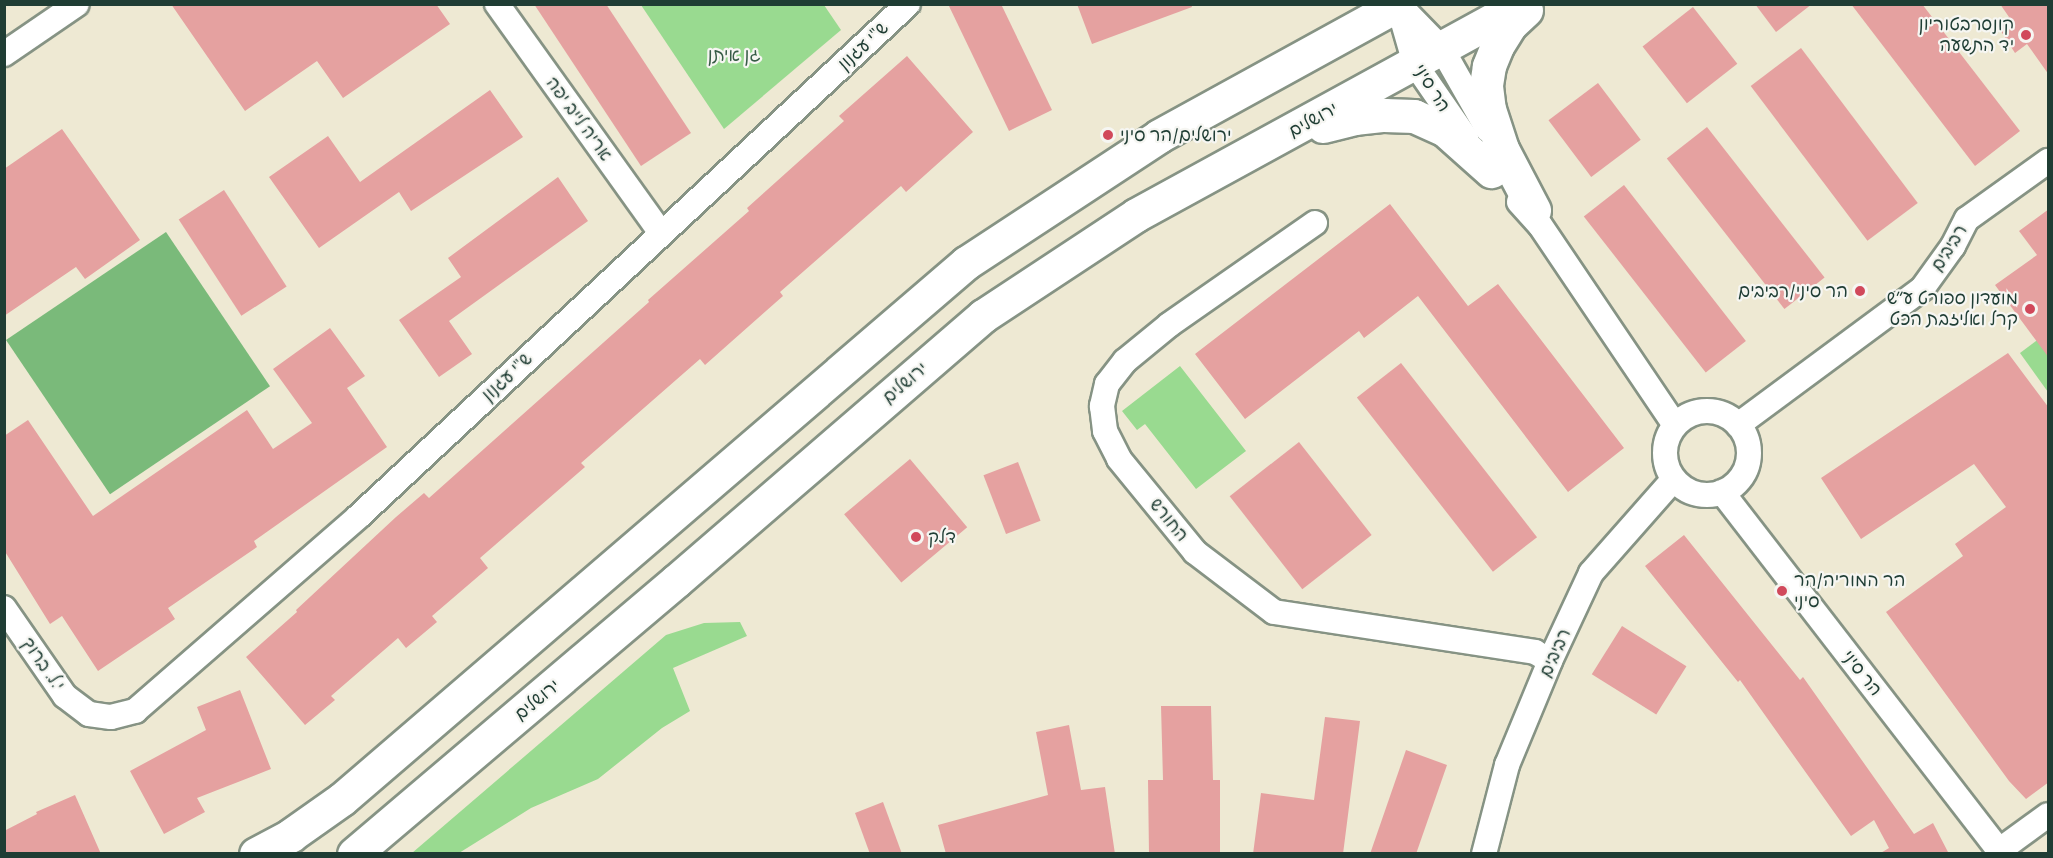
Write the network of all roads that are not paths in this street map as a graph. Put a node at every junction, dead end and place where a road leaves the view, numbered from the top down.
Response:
1 (77, 4) edge
2 (498, 4) edge
3 (908, 4) edge
4 (1522, 4) edge
5 (1532, 4) edge
6 (1398, 5) edge
7 (4, 54) edge
8 (1428, 57) junction
9 (1289, 133) junction
10 (2049, 161) edge
11 (1491, 171) junction
12 (1534, 213) junction
13 (1315, 223) dead end
14 (661, 233) junction
15 (1675, 425) junction
16 (1738, 425) junction
17 (1674, 479) junction
18 (1722, 492) junction
19 (4, 608) edge
20 (1550, 661) junction
21 (89, 714) joint
22 (2049, 815) edge
23 (2001, 852) edge
24 (256, 854) edge
25 (354, 854) edge
26 (1484, 854) edge

1 - 7 street
2 - 14 street, אריה לייב יפה
3 - 14 street, ש"י עגנון
4 - 8 main road, ירושלים
5 - 12 main road
6 - 8 street, הר סיני
6 - 24 main road
8 - 9 main road, ירושלים
8 - 11 street, הר סיני
8 - 12 street, הר סיני
9 - 11 main road
9 - 25 main road, ירושלים
10 - 16 street, רביבים
11 - 12 street, הר סיני
12 - 15 street, הר סיני
13 - 20 street, החורש
14 - 21 street, ש"י עגנון
15 - 16 street
15 - 17 street
16 - 18 street
17 - 18 street
17 - 20 street, רביבים
18 - 23 street, הר סיני
19 - 21 street, י.ל. ברוך
20 - 26 street, רביבים
22 - 23 street

